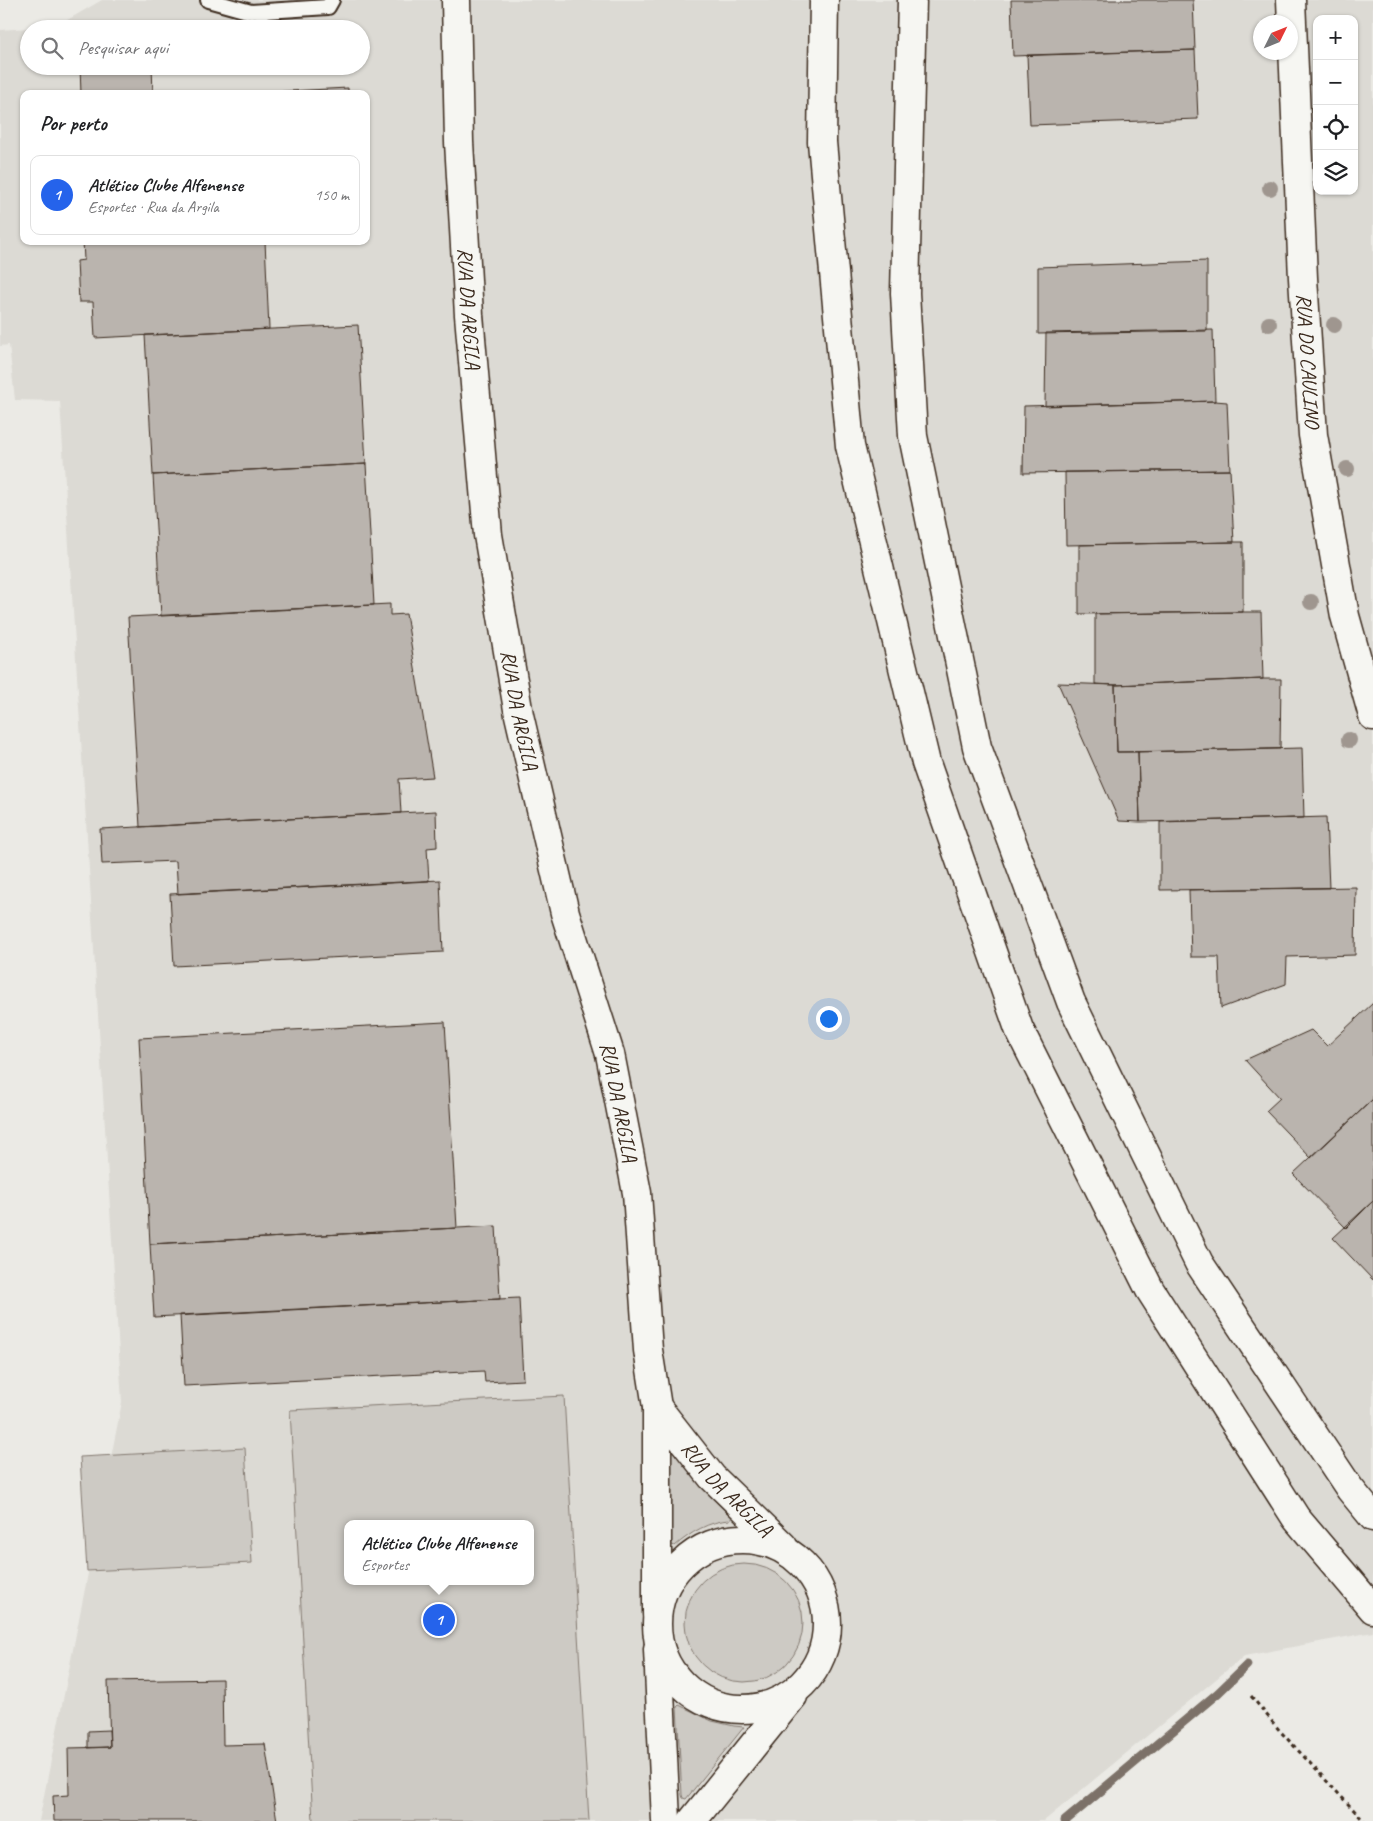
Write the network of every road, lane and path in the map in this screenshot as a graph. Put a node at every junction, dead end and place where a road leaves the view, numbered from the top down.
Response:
1 (208, 0) edge
2 (332, 0) edge
3 (456, 0) edge
4 (824, 0) edge
5 (912, 0) edge
6 (1291, 0) edge
7 (1373, 716) edge
8 (657, 1407) junction
9 (1373, 1517) edge
10 (804, 1565) junction
11 (1373, 1609) edge
12 (657, 1613) junction
13 (658, 1640) junction
14 (798, 1689) junction
15 (1251, 1696) dead end
16 (666, 1821) edge
17 (692, 1821) edge
18 (1364, 1821) edge

1 - 2 lane
3 - 8 main road, RUA DA ARGILA
4 - 11 main road
5 - 9 main road
6 - 7 main road, RUA DO CAULINO
8 - 10 main road, RUA DA ARGILA
8 - 12 main road, RUA DA ARGILA
10 - 12 main road, RUA DA ARGILA
10 - 14 main road, RUA DA ARGILA
12 - 13 main road, RUA DA ARGILA
13 - 14 main road, RUA DA ARGILA
13 - 16 main road, RUA DA ARGILA
14 - 17 main road, RUA DA ARGILA
15 - 18 path

